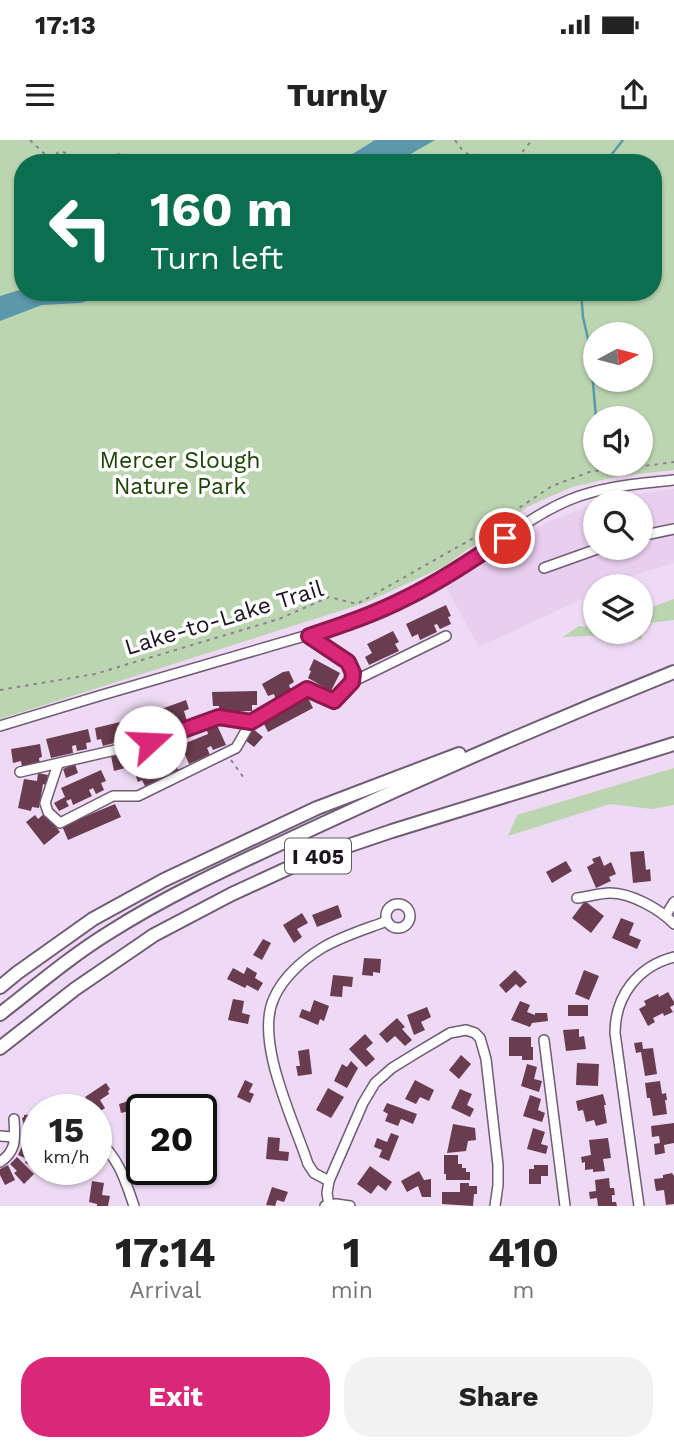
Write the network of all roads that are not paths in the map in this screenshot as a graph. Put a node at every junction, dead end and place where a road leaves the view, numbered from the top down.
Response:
1 (674, 480) edge
2 (674, 529) edge
3 (653, 533) edge
4 (583, 554) edge
5 (544, 568) dead end
6 (309, 636) junction
7 (446, 636) dead end
8 (674, 672) edge
9 (352, 682) junction
10 (566, 715) junction
11 (251, 722) junction
12 (0, 726) edge
13 (674, 744) edge
14 (58, 764) junction
15 (20, 772) dead end
16 (577, 898) dead end
17 (674, 902) edge
18 (666, 915) junction
19 (387, 921) dead end
20 (674, 924) edge
21 (674, 957) edge
22 (0, 987) edge
23 (0, 1014) edge
24 (544, 1040) dead end
25 (0, 1048) edge
26 (14, 1119) dead end
27 (0, 1136) edge
28 (14, 1137) junction
29 (112, 1155) edge
30 (0, 1162) edge
31 (329, 1181) junction
32 (327, 1205) edge
33 (134, 1206) edge
34 (350, 1206) edge
35 (495, 1206) edge
36 (565, 1206) edge
37 (639, 1206) edge

1 - 6 street
2 - 3 street
4 - 5 street
6 - 9 street
6 - 12 street
7 - 9 street
8 - 10 highway, I 405
9 - 11 street
10 - 22 highway
10 - 23 highway, I 405
11 - 14 street
11 - 14 street
13 - 25 highway, I 405
14 - 15 street
16 - 18 street
17 - 18 street
18 - 20 street
19 - 31 street
21 - 37 street
24 - 36 street
26 - 28 street
27 - 28 street
28 - 30 street
29 - 33 street
31 - 32 street
31 - 35 street
32 - 34 street

